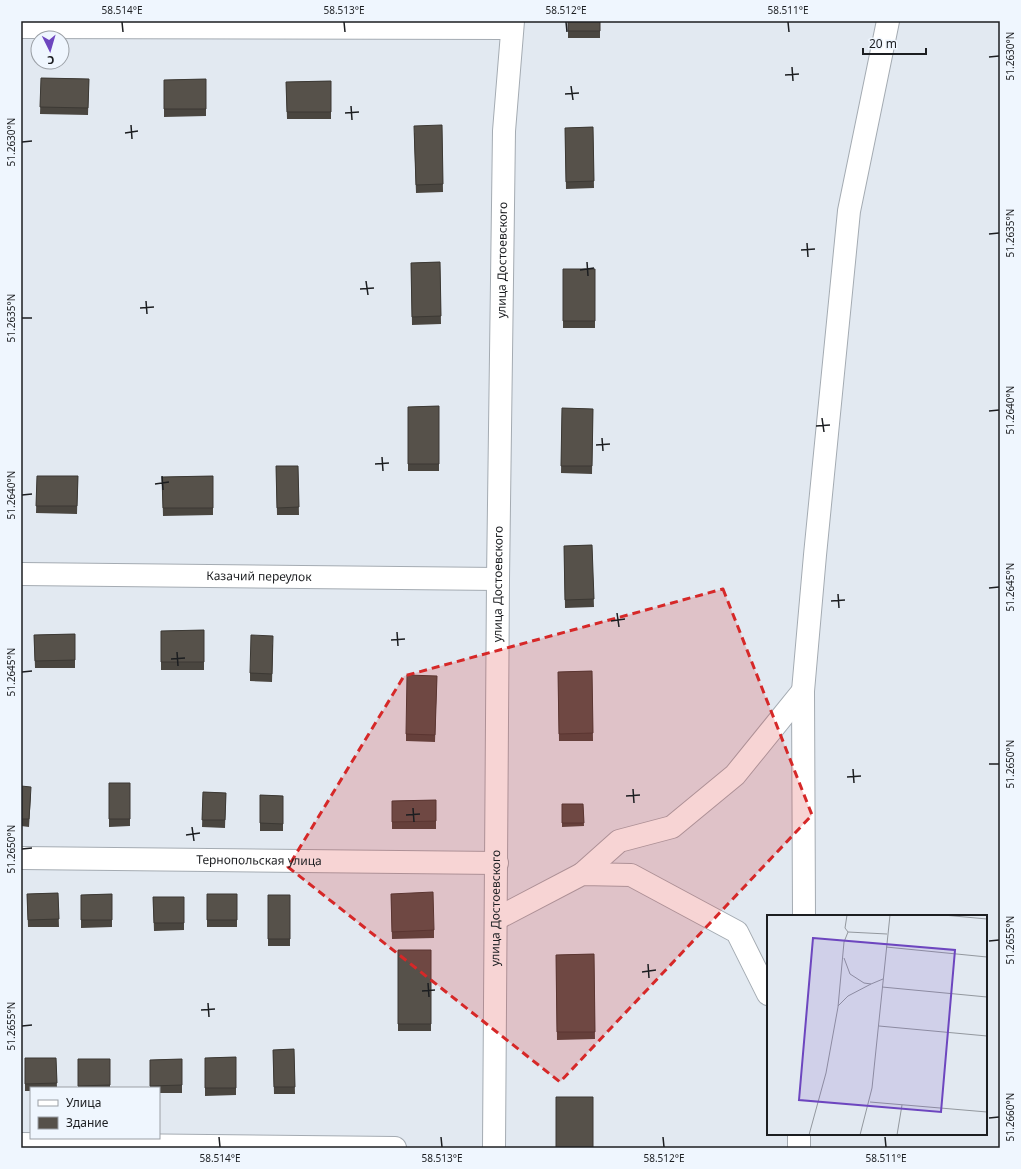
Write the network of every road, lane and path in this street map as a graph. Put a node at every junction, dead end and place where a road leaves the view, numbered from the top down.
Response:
1 (888, 21) edge
2 (281, 24) edge
3 (512, 24) edge
4 (21, 27) edge
5 (21, 574) edge
6 (498, 579) junction
7 (803, 691) junction
8 (21, 858) edge
9 (497, 863) junction
10 (582, 874) junction
11 (804, 915) edge
12 (496, 919) junction
13 (767, 992) edge
14 (799, 1135) edge
15 (21, 1144) edge
16 (395, 1148) edge
17 (494, 1148) edge
18 (799, 1148) edge

1 - 7 street
2 - 3 street
2 - 4 street
3 - 6 street, улица Достоевского
5 - 6 street, Казачий переулок
6 - 9 street, улица Достоевского
7 - 10 street
7 - 11 street
8 - 9 street, Тернопольская улица
9 - 12 street, улица Достоевского
10 - 12 street
10 - 13 street
12 - 17 street, улица Достоевского
14 - 18 street
15 - 16 street

